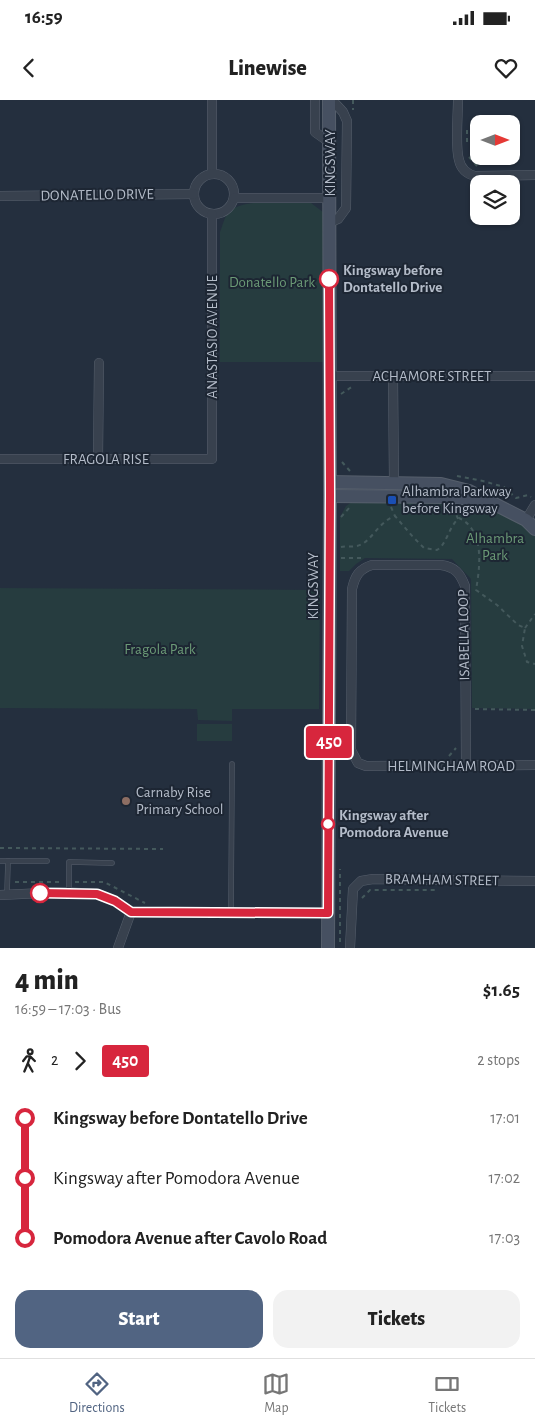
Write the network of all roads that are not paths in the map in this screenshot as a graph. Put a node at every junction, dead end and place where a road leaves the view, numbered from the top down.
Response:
1 (212, 100) edge
2 (315, 100) edge
3 (330, 100) edge
4 (458, 100) edge
5 (329, 142) junction
6 (212, 174) junction
7 (535, 175) edge
8 (194, 194) junction
9 (0, 196) edge
10 (234, 198) junction
11 (329, 198) junction
12 (212, 214) junction
13 (329, 223) junction
14 (99, 363) dead end
15 (335, 376) junction
16 (394, 376) junction
17 (535, 376) edge
18 (0, 459) edge
19 (98, 459) junction
20 (212, 459) joint
21 (330, 482) junction
22 (394, 483) junction
23 (330, 496) junction
24 (488, 500) junction
25 (535, 505) edge
26 (531, 524) edge
27 (232, 764) dead end
28 (466, 765) junction
29 (535, 765) edge
30 (366, 766) joint
31 (0, 861) edge
32 (8, 861) junction
33 (47, 861) dead end
34 (112, 863) dead end
35 (535, 881) edge
36 (69, 892) junction
37 (4, 894) edge
38 (131, 912) junction
39 (231, 912) junction
40 (328, 913) junction
41 (118, 948) edge
42 (328, 948) edge
43 (350, 948) edge

1 - 6 street
2 - 5 street, KINGSWAY
3 - 5 street, KINGSWAY
3 - 13 street, KINGSWAY
4 - 7 street
5 - 11 street, KINGSWAY
6 - 8 street
6 - 10 street
8 - 9 street, DONATELLO DRIVE
8 - 12 street
10 - 11 street
10 - 12 street
11 - 13 street, KINGSWAY
12 - 20 street, ANASTASIO AVENUE
13 - 15 street, KINGSWAY
14 - 19 street
15 - 16 street, ACHAMORE STREET
15 - 21 street, KINGSWAY
16 - 17 street, ACHAMORE STREET
16 - 22 street
18 - 19 street, FRAGOLA RISE
19 - 20 street, FRAGOLA RISE
21 - 22 street
21 - 23 street, KINGSWAY
22 - 24 street
23 - 24 street
23 - 40 street, KINGSWAY
24 - 26 street
25 - 26 street
27 - 39 lane
28 - 29 street, HELMINGHAM ROAD
28 - 30 street, HELMINGHAM ROAD
28 - 30 street, ISABELLA LOOP
31 - 32 lane
32 - 33 lane
32 - 37 lane
34 - 36 lane
35 - 43 street, BRAMHAM STREET
36 - 37 street
36 - 38 street
38 - 39 street
38 - 41 street
39 - 40 street
40 - 42 street, KINGSWAY

